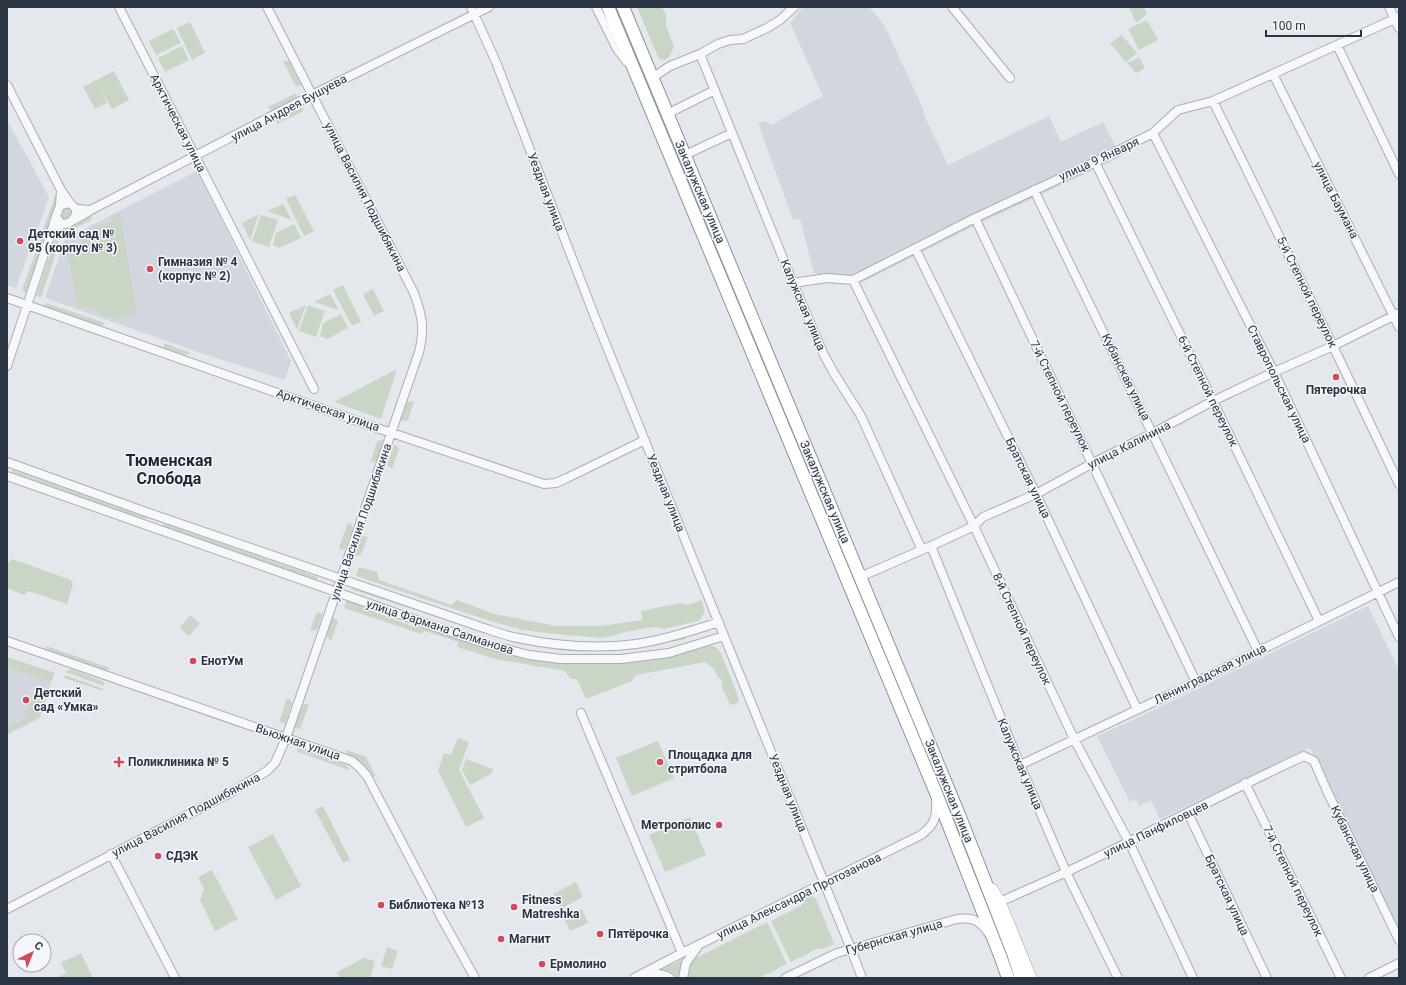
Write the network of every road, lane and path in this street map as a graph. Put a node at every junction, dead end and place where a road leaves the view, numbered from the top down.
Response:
1 (119, 7) edge
2 (267, 7) edge
3 (489, 7) edge
4 (596, 7) edge
5 (608, 7) edge
6 (623, 7) edge
7 (794, 7) edge
8 (952, 7) edge
9 (1389, 7) edge
10 (473, 10) edge
11 (1397, 18) edge
12 (1399, 28) edge
13 (1337, 45) junction
14 (700, 54) junction
15 (636, 74) junction
16 (1273, 74) junction
17 (652, 78) junction
18 (1010, 78) dead end
19 (7, 85) edge
20 (715, 90) junction
21 (312, 95) junction
22 (1213, 102) junction
23 (667, 114) junction
24 (732, 133) junction
25 (1153, 133) junction
26 (685, 155) junction
27 (195, 157) junction
28 (1095, 162) junction
29 (1399, 174) edge
30 (61, 190) junction
31 (1034, 190) junction
32 (70, 203) junction
33 (60, 206) junction
34 (76, 210) junction
35 (91, 210) junction
36 (56, 216) junction
37 (975, 218) junction
38 (73, 220) junction
39 (62, 224) junction
40 (50, 236) junction
41 (915, 248) junction
42 (853, 280) junction
43 (793, 282) junction
44 (7, 298) edge
45 (28, 306) junction
46 (1396, 315) edge
47 (1399, 327) edge
48 (1333, 346) junction
49 (7, 366) edge
50 (1274, 372) junction
51 (314, 389) dead end
52 (1213, 401) junction
53 (392, 433) junction
54 (1153, 434) junction
55 (645, 440) junction
56 (7, 462) edge
57 (1093, 463) junction
58 (7, 476) edge
59 (1399, 484) edge
60 (1036, 494) junction
61 (146, 512) junction
62 (168, 519) junction
63 (141, 524) junction
64 (974, 526) junction
65 (163, 532) junction
66 (931, 546) junction
67 (922, 550) junction
68 (860, 577) junction
69 (341, 579) junction
70 (1399, 582) edge
71 (336, 593) junction
72 (1378, 593) junction
73 (1319, 620) junction
74 (719, 622) junction
75 (724, 636) junction
76 (1399, 638) edge
77 (7, 641) edge
78 (1258, 651) junction
79 (1196, 682) junction
80 (1137, 710) junction
81 (581, 713) dead end
82 (286, 738) junction
83 (1074, 739) junction
84 (1311, 758) joint
85 (1020, 765) junction
86 (1246, 783) junction
87 (936, 792) junction
88 (1188, 812) junction
89 (1129, 842) junction
90 (111, 854) junction
91 (981, 871) junction
92 (1066, 872) junction
93 (824, 883) junction
94 (1000, 902) junction
95 (7, 909) edge
96 (1399, 940) edge
97 (700, 944) junction
98 (996, 945) junction
99 (851, 949) junction
100 (682, 953) junction
101 (1399, 963) edge
102 (637, 976) edge
103 (175, 978) edge
104 (474, 978) edge
105 (670, 978) edge
106 (683, 978) edge
107 (784, 978) edge
108 (862, 978) edge
109 (1008, 978) edge
110 (1021, 978) edge
111 (1031, 978) edge
112 (1118, 978) edge
113 (1193, 978) edge
114 (1267, 978) edge
115 (1341, 978) edge
116 (1369, 978) edge

1 - 27 street, Арктическая улица
2 - 21 street, улица Василия Подшибякина
3 - 10 street, улица Андрея Бушуева
4 - 15 street
5 - 15 highway
6 - 17 highway, Закалужская улица
7 - 14 street
8 - 18 street
9 - 11 street
10 - 21 street, улица Андрея Бушуева
10 - 55 street, Уездная улица
11 - 12 street
11 - 13 street, улица 9 Января
13 - 16 street, улица 9 Января
13 - 29 street
14 - 17 street
14 - 20 street, Калужская улица
15 - 87 highway
16 - 22 street, улица 9 Января
16 - 46 street, улица Баумана
17 - 23 highway, Закалужская улица
19 - 30 street
20 - 23 street
20 - 24 street, Калужская улица
21 - 27 street, улица Андрея Бушуева
21 - 53 street, улица Василия Подшибякина
22 - 25 street, улица 9 Января
22 - 48 street, 5-й Степной переулок
23 - 26 highway, Закалужская улица
24 - 26 street
24 - 43 street, Калужская улица
25 - 28 street, улица 9 Января
25 - 50 street, Ставропольская улица
26 - 68 highway, Закалужская улица
27 - 35 street, улица Андрея Бушуева
27 - 51 street, Арктическая улица
28 - 31 street, улица 9 Января
28 - 52 street, 6-й Степной переулок
30 - 32 street
30 - 33 street
31 - 37 street, улица 9 Января
31 - 54 street, Кубанская улица
32 - 33 street
32 - 34 street
33 - 36 street
34 - 35 street
34 - 38 street
35 - 38 street, улица Андрея Бушуева
36 - 39 street
36 - 40 street
37 - 41 street, улица 9 Января
37 - 57 street, 7-й Степной переулок
38 - 39 street
39 - 40 street
40 - 45 street
41 - 42 street, улица 9 Января
41 - 60 street, Братская улица
42 - 43 street
42 - 64 street, 8-й Степной переулок
43 - 67 street, Калужская улица
44 - 45 street, Арктическая улица
45 - 49 street
45 - 53 street, Арктическая улица
46 - 47 street, улица Баумана
46 - 48 street, улица Калинина
48 - 50 street, улица Калинина
48 - 59 street, 5-й Степной переулок
50 - 52 street, улица Калинина
50 - 72 street, Ставропольская улица
52 - 54 street, улица Калинина
52 - 73 street, 6-й Степной переулок
53 - 55 street, Арктическая улица
53 - 69 street, улица Василия Подшибякина
54 - 57 street, улица Калинина
54 - 78 street, Кубанская улица
55 - 74 street, Уездная улица
56 - 61 street, улица Фармана Салманова
57 - 60 street, улица Калинина
57 - 79 street, 7-й Степной переулок
58 - 63 street, улица Фармана Салманова
60 - 64 street, улица Калинина
60 - 80 street, Братская улица
61 - 62 street, улица Фармана Салманова
61 - 63 street
62 - 65 street
62 - 69 street, улица Фармана Салманова
63 - 65 street, улица Фармана Салманова
64 - 66 street, улица Калинина
64 - 83 street, 8-й Степной переулок
65 - 71 street, улица Фармана Салманова
66 - 67 street, улица Калинина
66 - 85 street, Калужская улица
67 - 68 street, улица Калинина
68 - 91 highway, Закалужская улица
69 - 71 street, улица Василия Подшибякина
69 - 74 street, улица Фармана Салманова
70 - 72 street, Ленинградская улица
71 - 75 street, улица Фармана Салманова
71 - 82 street, улица Василия Подшибякина
72 - 73 street, Ленинградская улица
72 - 76 street, Ставропольская улица
73 - 78 street, Ленинградская улица
74 - 75 street, Уездная улица
75 - 93 street, Уездная улица
77 - 82 street, Вьюжная улица
78 - 79 street, Ленинградская улица
79 - 80 street, Ленинградская улица
80 - 83 street, Ленинградская улица
81 - 100 street
82 - 90 street, улица Василия Подшибякина
82 - 104 street, Вьюжная улица
83 - 85 street, Ленинградская улица
83 - 89 street, 8-й Степной переулок
84 - 86 street, улица Панфиловцев
84 - 96 street, Кубанская улица
85 - 92 street, Калужская улица
86 - 88 street, улица Панфиловцев
86 - 115 street, 7-й Степной переулок
87 - 93 street, улица Александра Протозанова
87 - 98 highway
88 - 89 street, улица Панфиловцев
88 - 114 street, Братская улица
89 - 92 street, улица Панфиловцев
89 - 113 street, 8-й Степной переулок
90 - 95 street, улица Василия Подшибякина
90 - 103 street
91 - 94 main road
91 - 110 highway, Закалужская улица
92 - 94 street, улица Панфиловцев
92 - 112 street, Калужская улица
93 - 97 street, улица Александра Протозанова
93 - 99 street, Уездная улица
94 - 111 main road
97 - 100 street, улица Александра Протозанова
97 - 106 street
98 - 99 street, Губернская улица
98 - 109 highway
99 - 107 street, Губернская улица
99 - 108 street, Уездная улица
100 - 102 street, улица Александра Протозанова
101 - 116 street
102 - 105 street

